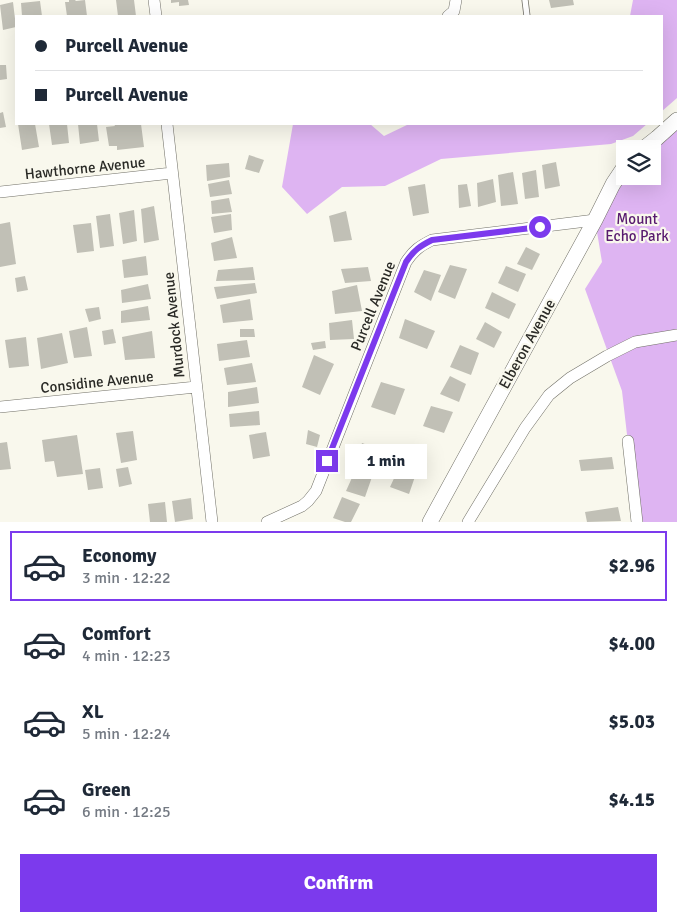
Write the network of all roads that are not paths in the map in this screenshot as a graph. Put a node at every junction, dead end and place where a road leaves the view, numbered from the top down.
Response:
1 (154, 0) edge
2 (456, 0) edge
3 (525, 0) edge
4 (156, 15) edge
5 (449, 15) edge
6 (527, 15) edge
7 (677, 120) edge
8 (167, 125) edge
9 (654, 140) edge
10 (172, 173) junction
11 (616, 180) edge
12 (0, 192) edge
13 (595, 220) junction
14 (677, 335) edge
15 (196, 387) junction
16 (0, 407) edge
17 (628, 441) dead end
18 (212, 522) edge
19 (267, 522) edge
20 (430, 522) edge
21 (468, 522) edge
22 (638, 522) edge

1 - 4 street
2 - 5 street
3 - 6 lane
7 - 9 street
8 - 10 street, Murdock Avenue
10 - 12 street, Hawthorne Avenue
10 - 15 street, Murdock Avenue
11 - 13 street, Elberon Avenue
13 - 19 street, Purcell Avenue
13 - 20 street, Elberon Avenue
14 - 21 street
15 - 16 street, Considine Avenue
15 - 18 street, Murdock Avenue
17 - 22 street

